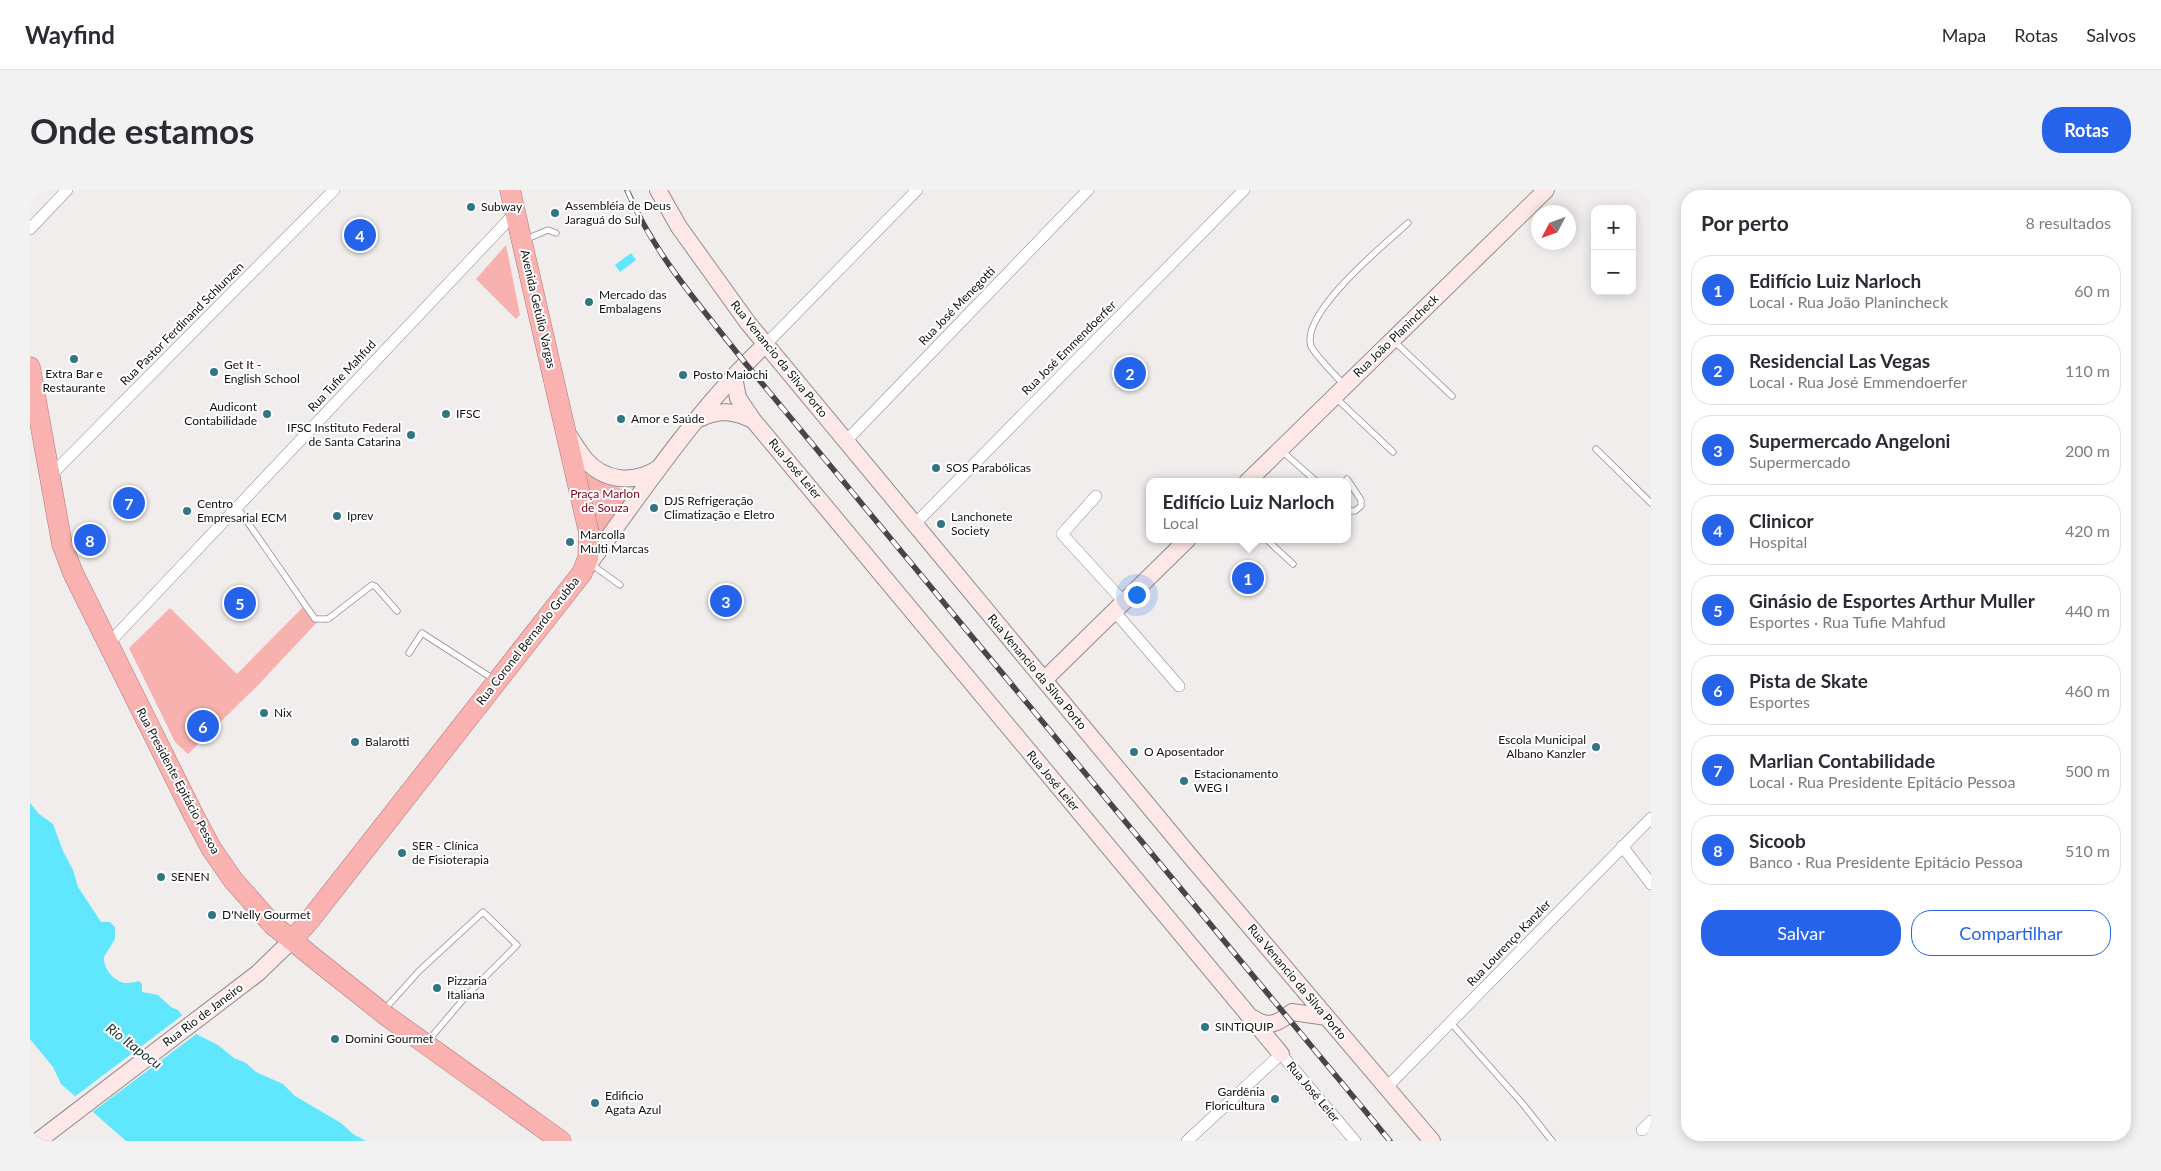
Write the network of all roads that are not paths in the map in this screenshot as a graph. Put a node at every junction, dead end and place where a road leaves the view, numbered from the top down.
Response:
1 (68, 190) edge
2 (334, 190) edge
3 (510, 190) edge
4 (658, 190) edge
5 (917, 190) edge
6 (1088, 190) edge
7 (1244, 190) edge
8 (1546, 190) edge
9 (515, 213) junction
10 (1408, 223) dead end
11 (30, 229) edge
12 (556, 233) dead end
13 (522, 241) junction
14 (748, 324) junction
15 (1392, 340) junction
16 (766, 344) junction
17 (748, 362) junction
18 (780, 362) junction
19 (30, 367) edge
20 (734, 377) junction
21 (1340, 391) junction
22 (1452, 396) dead end
23 (697, 420) junction
24 (753, 420) junction
25 (565, 429) junction
26 (846, 441) junction
27 (1280, 450) junction
28 (1596, 450) dead end
29 (1393, 452) dead end
30 (662, 465) junction
31 (50, 477) junction
32 (1251, 478) edge
33 (1312, 478) edge
34 (620, 479) junction
35 (1351, 485) edge
36 (1096, 496) dead end
37 (1651, 503) edge
38 (632, 506) junction
39 (237, 507) junction
40 (1351, 511) edge
41 (914, 525) junction
42 (1184, 543) edge
43 (1270, 543) edge
44 (1293, 564) dead end
45 (586, 568) junction
46 (620, 585) dead end
47 (1119, 607) junction
48 (397, 610) dead end
49 (108, 645) junction
50 (409, 653) dead end
51 (1044, 680) junction
52 (496, 681) junction
53 (1179, 686) dead end
54 (1651, 818) edge
55 (1622, 846) junction
56 (1651, 884) edge
57 (292, 940) junction
58 (1292, 975) junction
59 (382, 1012) junction
60 (1248, 1014) junction
61 (1287, 1017) junction
62 (1327, 1017) junction
63 (1450, 1024) junction
64 (426, 1044) junction
65 (1281, 1054) junction
66 (1388, 1088) junction
67 (1651, 1122) edge
68 (1642, 1130) dead end
69 (44, 1136) edge
70 (561, 1141) edge
71 (1187, 1141) edge
72 (1355, 1141) edge
73 (1432, 1141) edge
74 (1552, 1141) edge

1 - 11 street
2 - 31 street, Rua Pastor Ferdinand Schlunzen
3 - 9 highway, Avenida Getúlio Vargas
4 - 14 street, Rua Venancio da Silva Porto
5 - 16 street
6 - 26 street, Rua José Menegotti
7 - 41 street, Rua José Emmendoerfer
8 - 15 street, Rua João Planincheck
9 - 13 highway, Avenida Getúlio Vargas
9 - 39 street, Rua Tufie Mahfud
10 - 21 lane
12 - 13 lane
13 - 25 highway, Avenida Getúlio Vargas
14 - 16 street, Rua Venancio da Silva Porto
14 - 17 street
15 - 21 street, Rua João Planincheck
15 - 22 lane
16 - 17 street, Rua Coronel Bernardo Grubba
16 - 18 street, Rua Venancio da Silva Porto
17 - 18 street
17 - 20 street, Rua Coronel Bernardo Grubba
18 - 26 street, Rua Venancio da Silva Porto
19 - 31 highway, Rua Presidente Epitácio Pessoa
20 - 23 street, Rua Coronel Bernardo Grubba
20 - 24 street, Rua José Leier
21 - 27 street, Rua João Planincheck
21 - 29 lane
23 - 24 street, Rua José Leier
23 - 30 street, Rua Coronel Bernardo Grubba
24 - 60 street, Rua José Leier
25 - 34 street, Avenida Getúlio Vargas
25 - 45 highway, Avenida Getúlio Vargas
26 - 41 street, Rua Venancio da Silva Porto
27 - 32 street, Rua João Planincheck
27 - 33 lane
28 - 37 lane
30 - 34 street, Avenida Getúlio Vargas
30 - 38 street, Rua Coronel Bernardo Grubba
31 - 49 highway, Rua Presidente Epitácio Pessoa
34 - 38 street
35 - 40 lane
36 - 47 street
38 - 45 street, Rua Coronel Bernardo Grubba
39 - 48 lane
39 - 49 street, Rua Tufie Mahfud
41 - 51 street, Rua Venancio da Silva Porto
42 - 47 street
43 - 44 lane
45 - 46 lane
45 - 52 highway, Rua Coronel Bernardo Grubba
47 - 51 street
47 - 53 street
49 - 57 highway, Rua Presidente Epitácio Pessoa
50 - 52 lane
51 - 58 street, Rua Venancio da Silva Porto
52 - 57 highway, Rua Coronel Bernardo Grubba
54 - 55 street, Rua Lourenço Kanzler
55 - 56 street
55 - 63 street, Rua Lourenço Kanzler
57 - 59 highway, Rua Presidente Epitácio Pessoa
57 - 69 street, Rua Rio de Janeiro
58 - 61 street
58 - 62 street, Rua Venancio da Silva Porto
59 - 64 highway, Rua Presidente Epitácio Pessoa
59 - 64 lane
60 - 61 street
60 - 65 street, Rua José Leier
61 - 62 street
61 - 65 street
62 - 66 street, Rua Venancio da Silva Porto
63 - 66 street, Rua Lourenço Kanzler
63 - 74 lane
64 - 70 highway, Rua Presidente Epitácio Pessoa
65 - 71 street
65 - 72 street, Rua José Leier
66 - 73 street, Rua Venancio da Silva Porto
67 - 68 street

